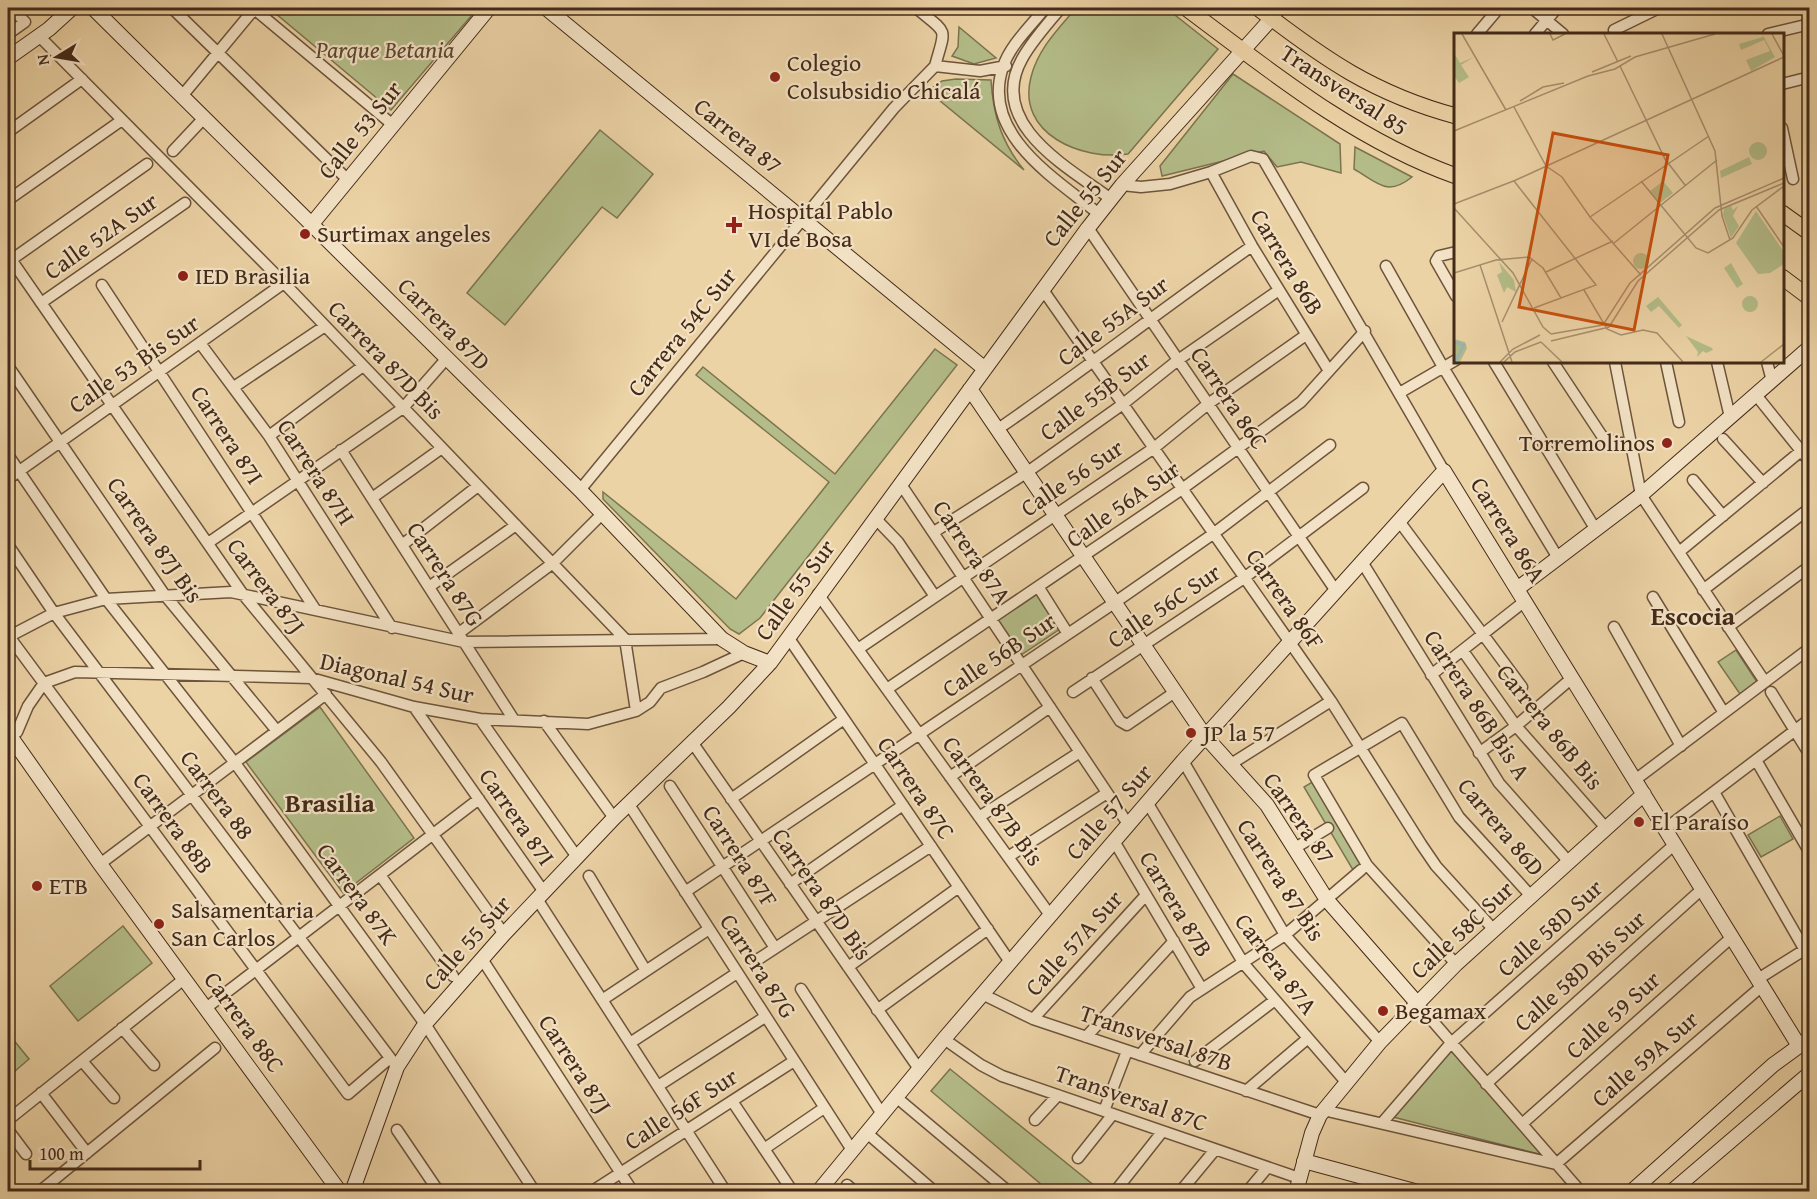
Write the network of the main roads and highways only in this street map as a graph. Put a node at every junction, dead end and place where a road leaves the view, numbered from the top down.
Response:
1 (1186, 8) edge
2 (1258, 8) edge
3 (1276, 13) edge
4 (1454, 116) edge
5 (1454, 176) edge
6 (1784, 214) edge
7 (1809, 233) edge
8 (1784, 279) edge
9 (1809, 298) edge

1 - 5 main road, Transversal 85
2 - 3 main road, Transversal 85
3 - 4 main road, Transversal 85
6 - 7 main road
8 - 9 main road

